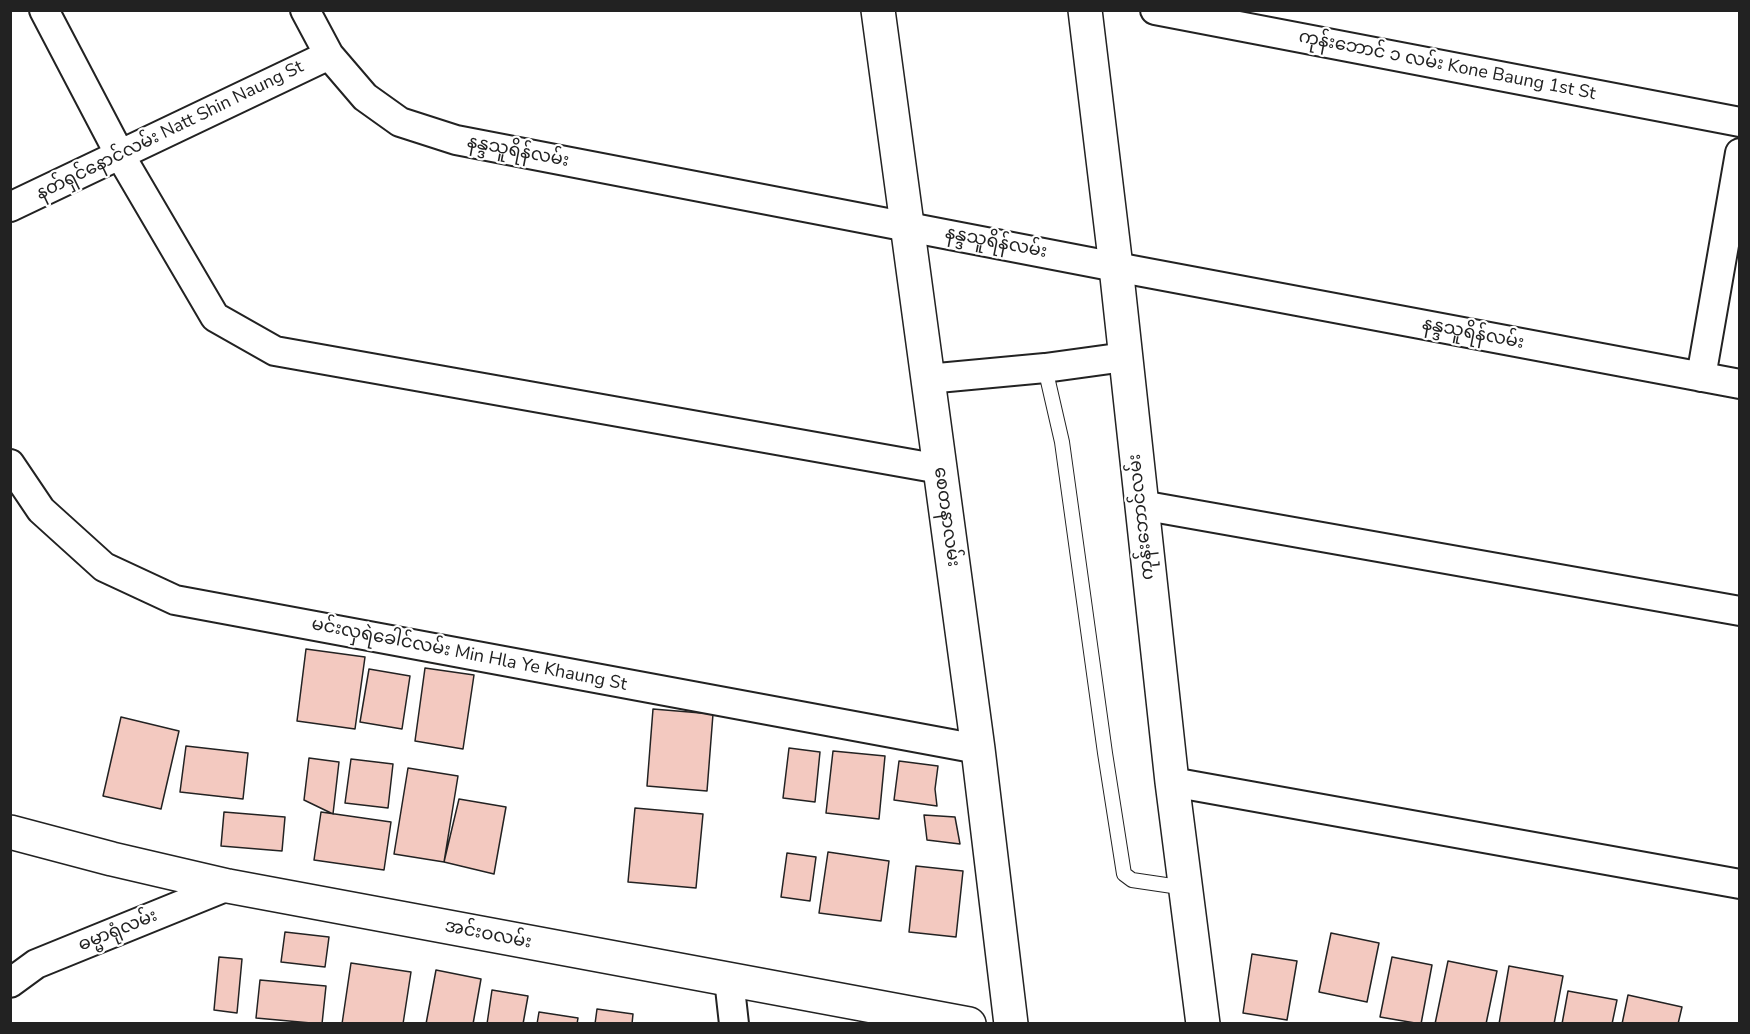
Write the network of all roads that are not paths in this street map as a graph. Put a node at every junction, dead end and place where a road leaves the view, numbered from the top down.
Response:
1 (44, 10) edge
2 (305, 10) edge
3 (878, 10) edge
4 (1085, 10) edge
5 (1155, 10) edge
6 (329, 55) junction
7 (1740, 122) edge
8 (1740, 153) edge
9 (120, 155) junction
10 (10, 207) edge
11 (906, 226) junction
12 (1116, 267) junction
13 (1125, 357) junction
14 (1045, 368) junction
15 (1701, 377) junction
16 (927, 379) junction
17 (1740, 384) edge
18 (10, 464) edge
19 (940, 469) junction
20 (1141, 505) junction
21 (1740, 610) edge
22 (978, 749) junction
23 (1172, 782) junction
24 (10, 832) edge
25 (1740, 884) edge
26 (228, 886) junction
27 (1186, 888) junction
28 (729, 979) junction
29 (10, 983) edge
30 (734, 1023) edge
31 (969, 1023) edge
32 (1011, 1023) edge
33 (1203, 1023) edge

1 - 9 street
2 - 6 street, နန္ဒသူရိန်လမ်း
3 - 11 street, စေတနာလမ်း
4 - 12 street, ကုန်းဘောင်လမ်း
5 - 7 street, ကုန်းဘောင် ၁ လမ်း Kone Baung 1st St
6 - 9 street, နတ်ရှင်နောင်လမ်း Natt Shin Naung St
6 - 11 street, နန္ဒသူရိန်လမ်း
8 - 15 street
9 - 10 street, နတ်ရှင်နောင်လမ်း Natt Shin Naung St
9 - 19 street
11 - 12 street, နန္ဒသူရိန်လမ်း
11 - 16 street, စေတနာလမ်း
12 - 13 street, ကုန်းဘောင်လမ်း
12 - 15 street, နန္ဒသူရိန်လမ်း
13 - 14 street
13 - 20 street, ကုန်းဘောင်လမ်း
14 - 16 street
14 - 27 lane
15 - 17 street, နန္ဒသူရိန်လမ်း
16 - 19 street, စေတနာလမ်း
18 - 22 street, မင်းလှရဲခေါင်လမ်း Min Hla Ye Khaung St
19 - 22 street, စေတနာလမ်း
20 - 21 street
20 - 23 street, ကုန်းဘောင်လမ်း
22 - 32 street, စေတနာလမ်း
23 - 25 street
23 - 27 street, ကုန်းဘောင်လမ်း
24 - 26 street, အင်းဝလမ်း
26 - 28 street, အင်းဝလမ်း
26 - 29 street, ဓမ္မာရုံလမ်း
27 - 33 street, ကုန်းဘောင်လမ်း
28 - 30 street
28 - 31 street, အင်းဝလမ်း

